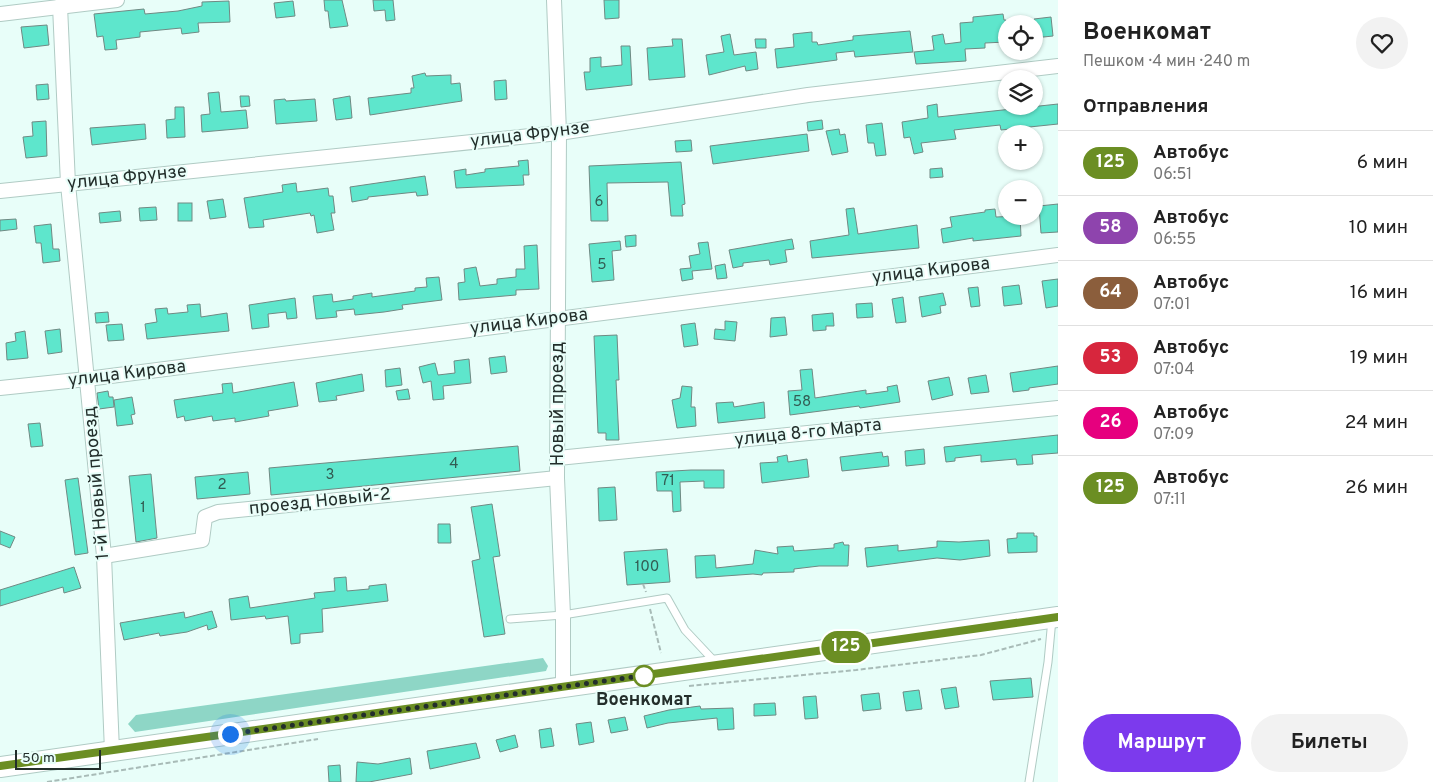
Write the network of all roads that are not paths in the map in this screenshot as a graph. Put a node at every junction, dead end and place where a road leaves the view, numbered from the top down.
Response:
1 (117, 0) edge
2 (554, 0) edge
3 (60, 6) junction
4 (0, 14) edge
5 (1058, 66) edge
6 (559, 133) junction
7 (68, 184) junction
8 (0, 191) edge
9 (1058, 255) edge
10 (558, 318) junction
11 (87, 379) junction
12 (0, 388) edge
13 (1058, 408) edge
14 (558, 458) junction
15 (558, 478) junction
16 (99, 556) junction
17 (563, 615) junction
18 (510, 619) dead end
19 (1054, 624) edge
20 (718, 665) junction
21 (563, 687) junction
22 (112, 751) junction
23 (0, 766) edge
24 (1029, 782) edge

1 - 3 street
2 - 6 street, Новый проезд
3 - 4 street
3 - 7 street, 1-й Новый проезд
5 - 6 street, улица Фрунзе
6 - 7 street, улица Фрунзе
6 - 10 street, Новый проезд
7 - 8 street, улица Фрунзе
7 - 11 street, 1-й Новый проезд
9 - 10 street, улица Кирова
10 - 11 street, улица Кирова
10 - 14 street, Новый проезд
11 - 12 street, улица Кирова
11 - 16 street, 1-й Новый проезд
13 - 14 street, улица 8-го Марта
14 - 15 street, Новый проезд
15 - 16 street, проезд Новый-2
15 - 17 street, Новый проезд
16 - 22 street, 1-й Новый проезд
17 - 18 lane
17 - 20 lane
17 - 21 street, Новый проезд
19 - 20 main road
19 - 24 lane
20 - 21 main road
21 - 22 main road
22 - 23 main road

